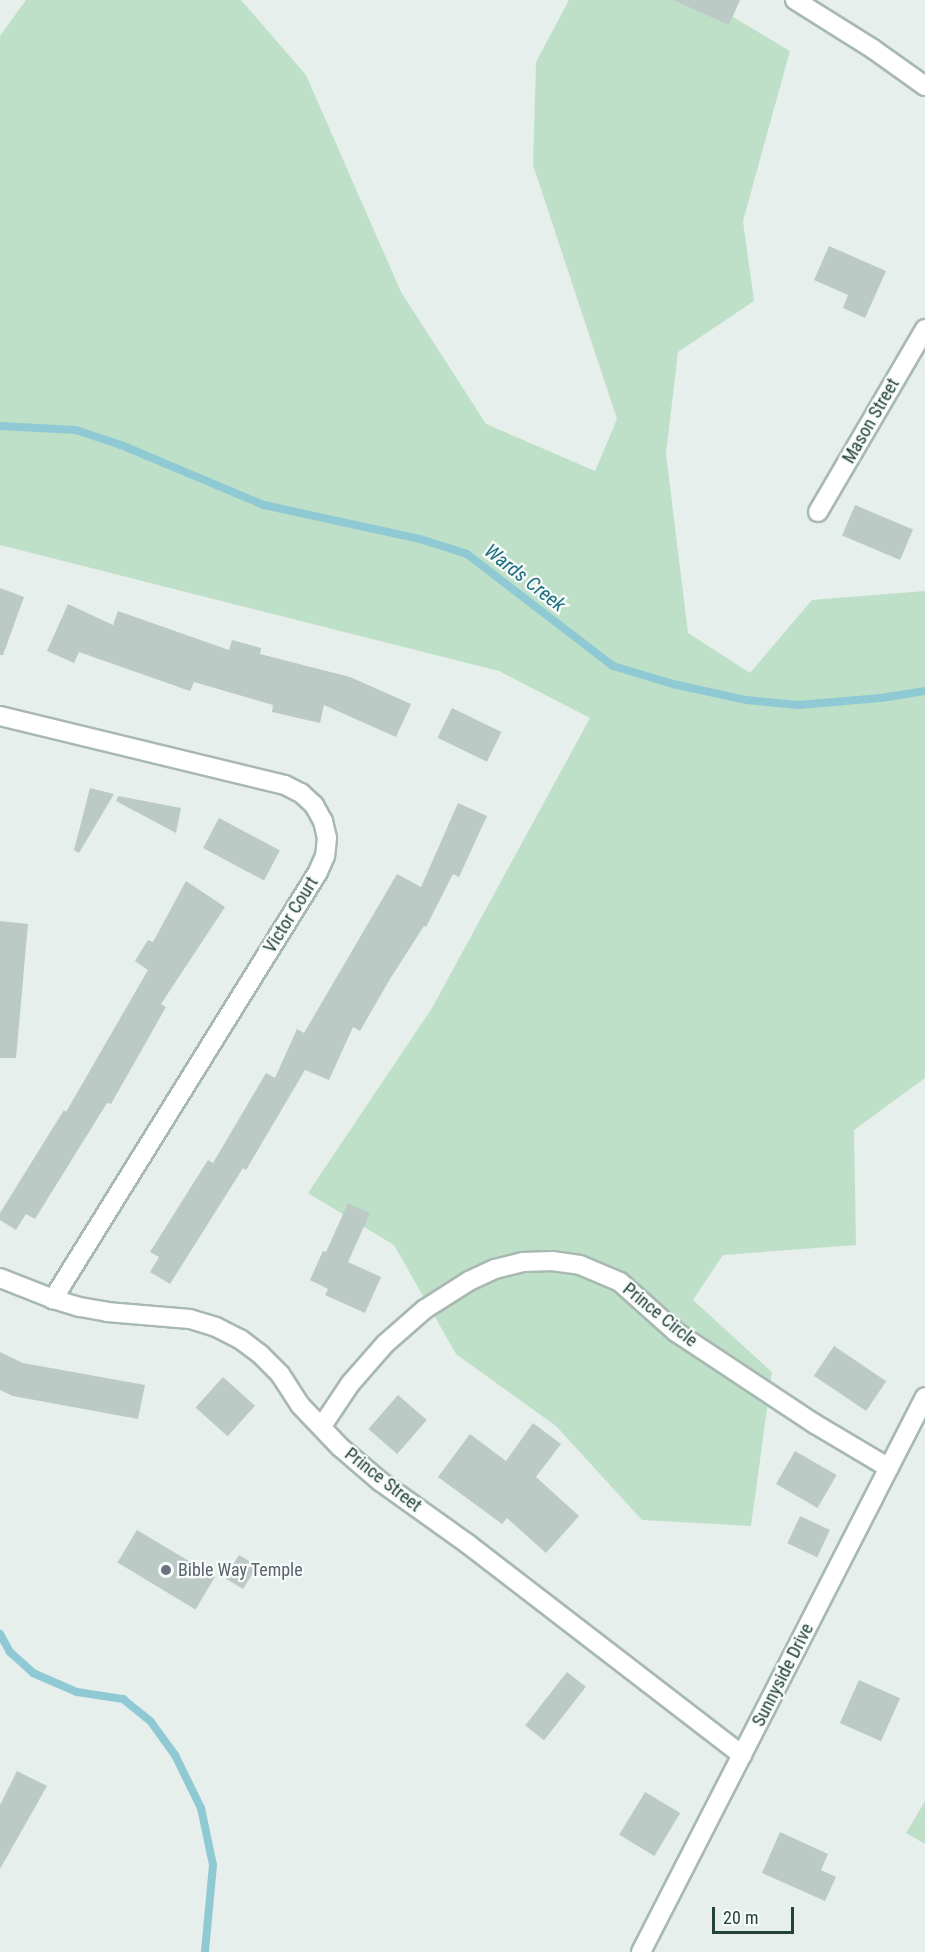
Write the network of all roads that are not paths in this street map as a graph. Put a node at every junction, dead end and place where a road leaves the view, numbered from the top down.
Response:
1 (795, 0) edge
2 (925, 86) edge
3 (925, 329) edge
4 (818, 512) dead end
5 (0, 716) edge
6 (0, 1278) edge
7 (53, 1299) junction
8 (925, 1397) edge
9 (322, 1426) junction
10 (889, 1468) junction
11 (742, 1755) junction
12 (641, 1952) edge

1 - 2 street
3 - 4 street, Mason Street
5 - 7 street, Victor Court
6 - 7 street, Prince Street
7 - 9 street, Prince Street
8 - 10 street, Sunnyside Drive
9 - 10 street, Prince Circle
9 - 11 street, Prince Street
10 - 11 street, Sunnyside Drive
11 - 12 street, Sunnyside Drive

